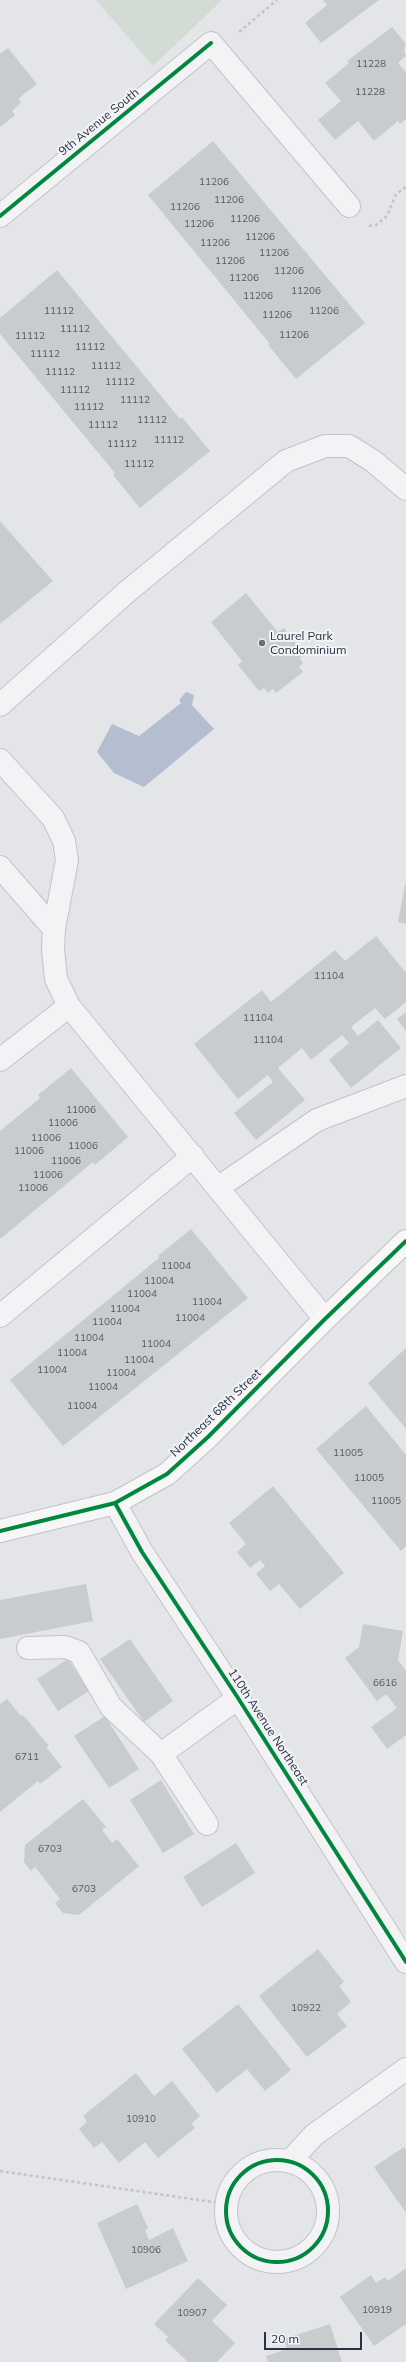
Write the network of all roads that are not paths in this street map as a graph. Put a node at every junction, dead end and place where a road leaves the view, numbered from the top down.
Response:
1 (349, 206) dead end
2 (0, 216) edge
3 (406, 489) edge
4 (0, 705) edge
5 (0, 760) edge
6 (0, 868) edge
7 (54, 929) junction
8 (70, 1006) junction
9 (0, 1060) edge
10 (406, 1086) edge
11 (193, 1156) junction
12 (219, 1187) junction
13 (406, 1241) edge
14 (0, 1316) edge
15 (325, 1319) junction
16 (115, 1503) junction
17 (0, 1531) edge
18 (28, 1648) dead end
19 (238, 1698) junction
20 (161, 1754) junction
21 (207, 1824) dead end
22 (406, 1962) edge
23 (406, 2069) edge
24 (290, 2161) junction

1 - 2 street, 9th Avenue South
3 - 4 street
5 - 7 street
6 - 7 street
7 - 8 street
8 - 9 street
8 - 11 street
10 - 12 street
11 - 12 street
11 - 14 street
12 - 15 street
13 - 15 main road, Northeast 68th Street
15 - 16 main road, Northeast 68th Street
16 - 17 main road, Northeast 68th Street
16 - 19 street, 110th Avenue Northeast
18 - 20 street
19 - 20 street
19 - 22 street, 110th Avenue Northeast
20 - 21 street
23 - 24 street
24 - 24 street

